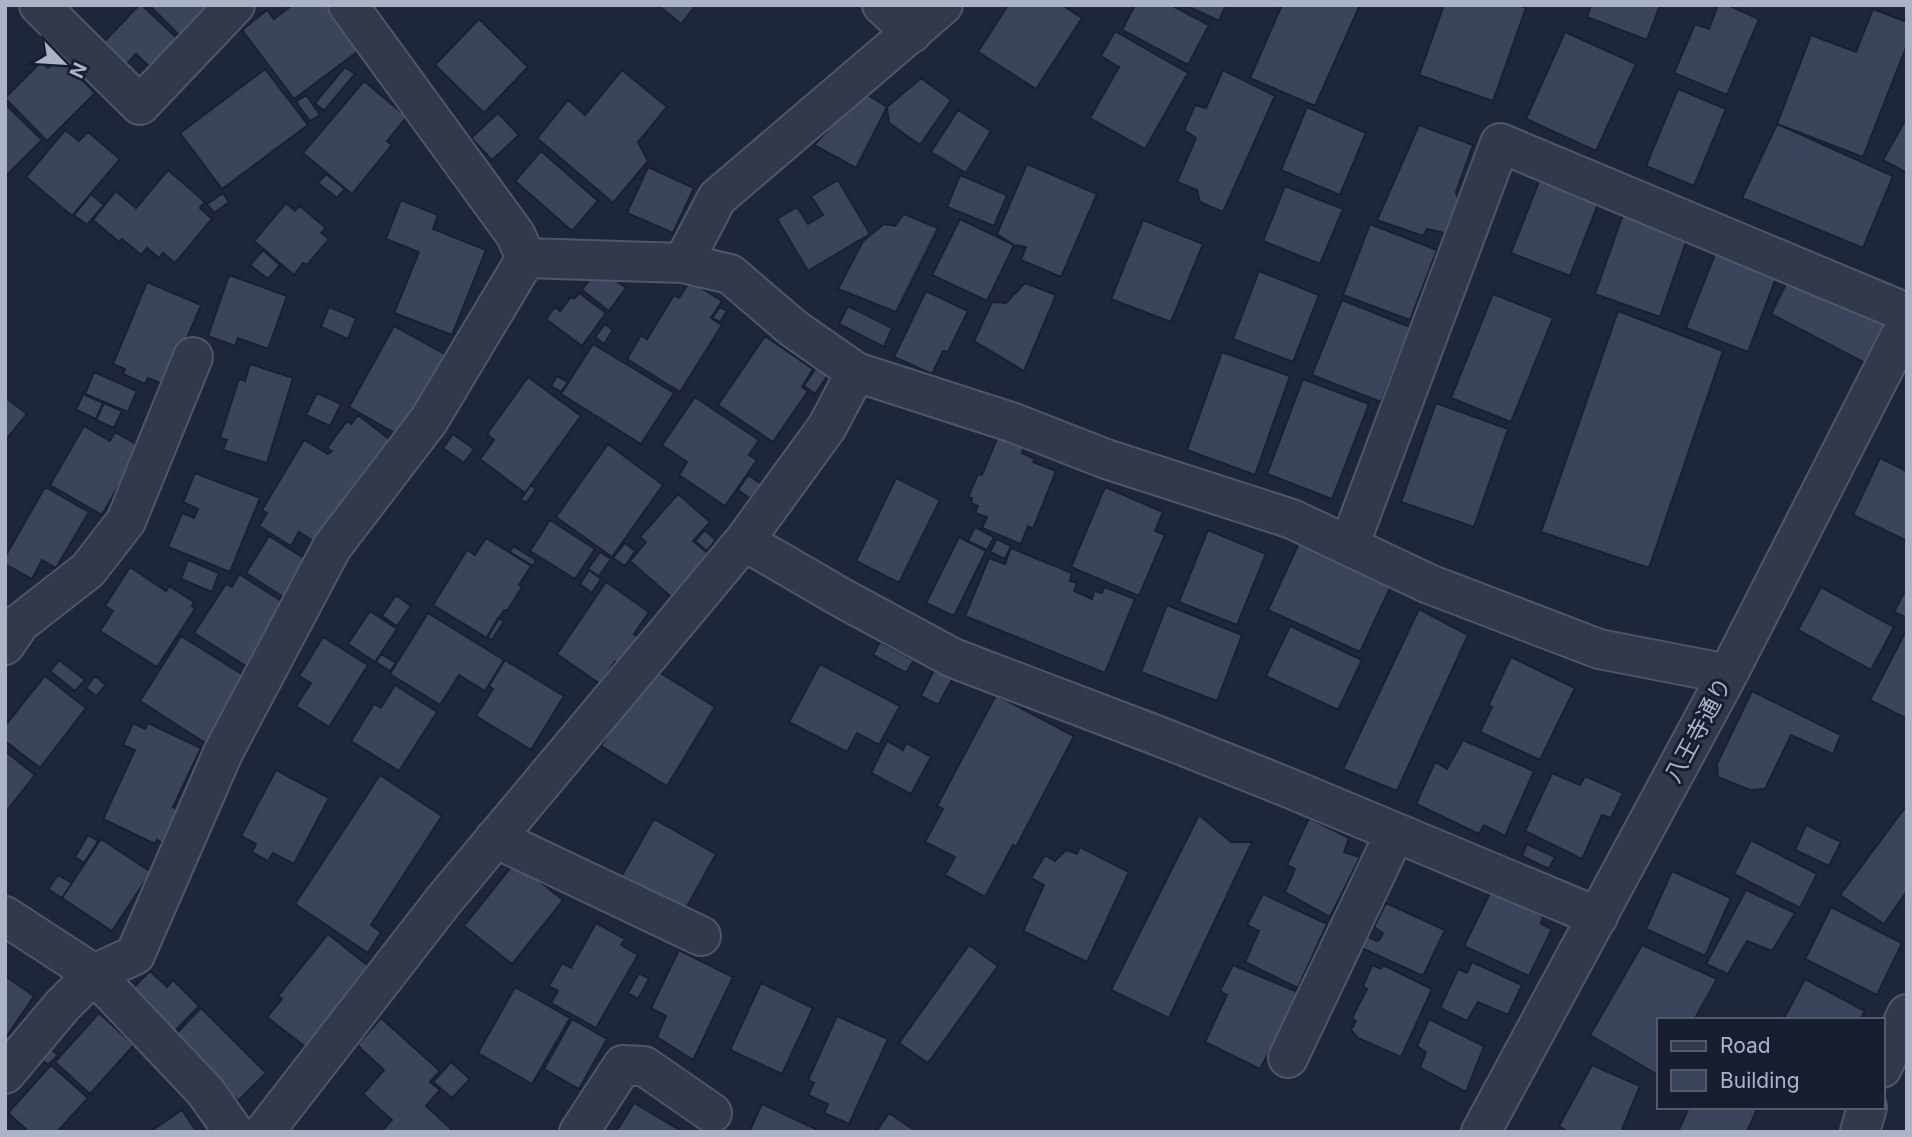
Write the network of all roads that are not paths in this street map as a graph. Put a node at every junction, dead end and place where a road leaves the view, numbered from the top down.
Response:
1 (39, 5) edge
2 (235, 5) edge
3 (348, 5) edge
4 (882, 5) edge
5 (943, 5) edge
6 (912, 33) junction
7 (526, 258) junction
8 (683, 262) junction
9 (1904, 335) edge
10 (192, 357) dead end
11 (856, 372) junction
12 (744, 541) junction
13 (1349, 546) junction
14 (5, 645) edge
15 (1728, 674) junction
16 (1395, 832) junction
17 (495, 838) junction
18 (5, 916) edge
19 (1598, 917) junction
20 (701, 936) dead end
21 (94, 974) junction
22 (1907, 1014) edge
23 (1288, 1058) dead end
24 (1884, 1064) edge
25 (5, 1074) edge
26 (1866, 1109) edge
27 (712, 1112) dead end
28 (234, 1132) edge
29 (264, 1132) edge
30 (579, 1132) edge
31 (1481, 1132) edge
32 (1860, 1132) edge

1 - 2 street
3 - 7 street
4 - 6 street
5 - 6 street
6 - 8 street
7 - 8 street
7 - 21 street
8 - 11 street
9 - 13 street
9 - 15 street, 八王寺通り
10 - 14 street
11 - 12 street
11 - 13 street
12 - 16 street
12 - 17 street
13 - 15 street
15 - 19 street, 八王寺通り
16 - 19 street
16 - 23 street
17 - 20 street
17 - 29 street
18 - 21 street
19 - 31 street, 八王寺通り
21 - 25 street
21 - 28 street
22 - 24 street
26 - 32 street
27 - 30 street

